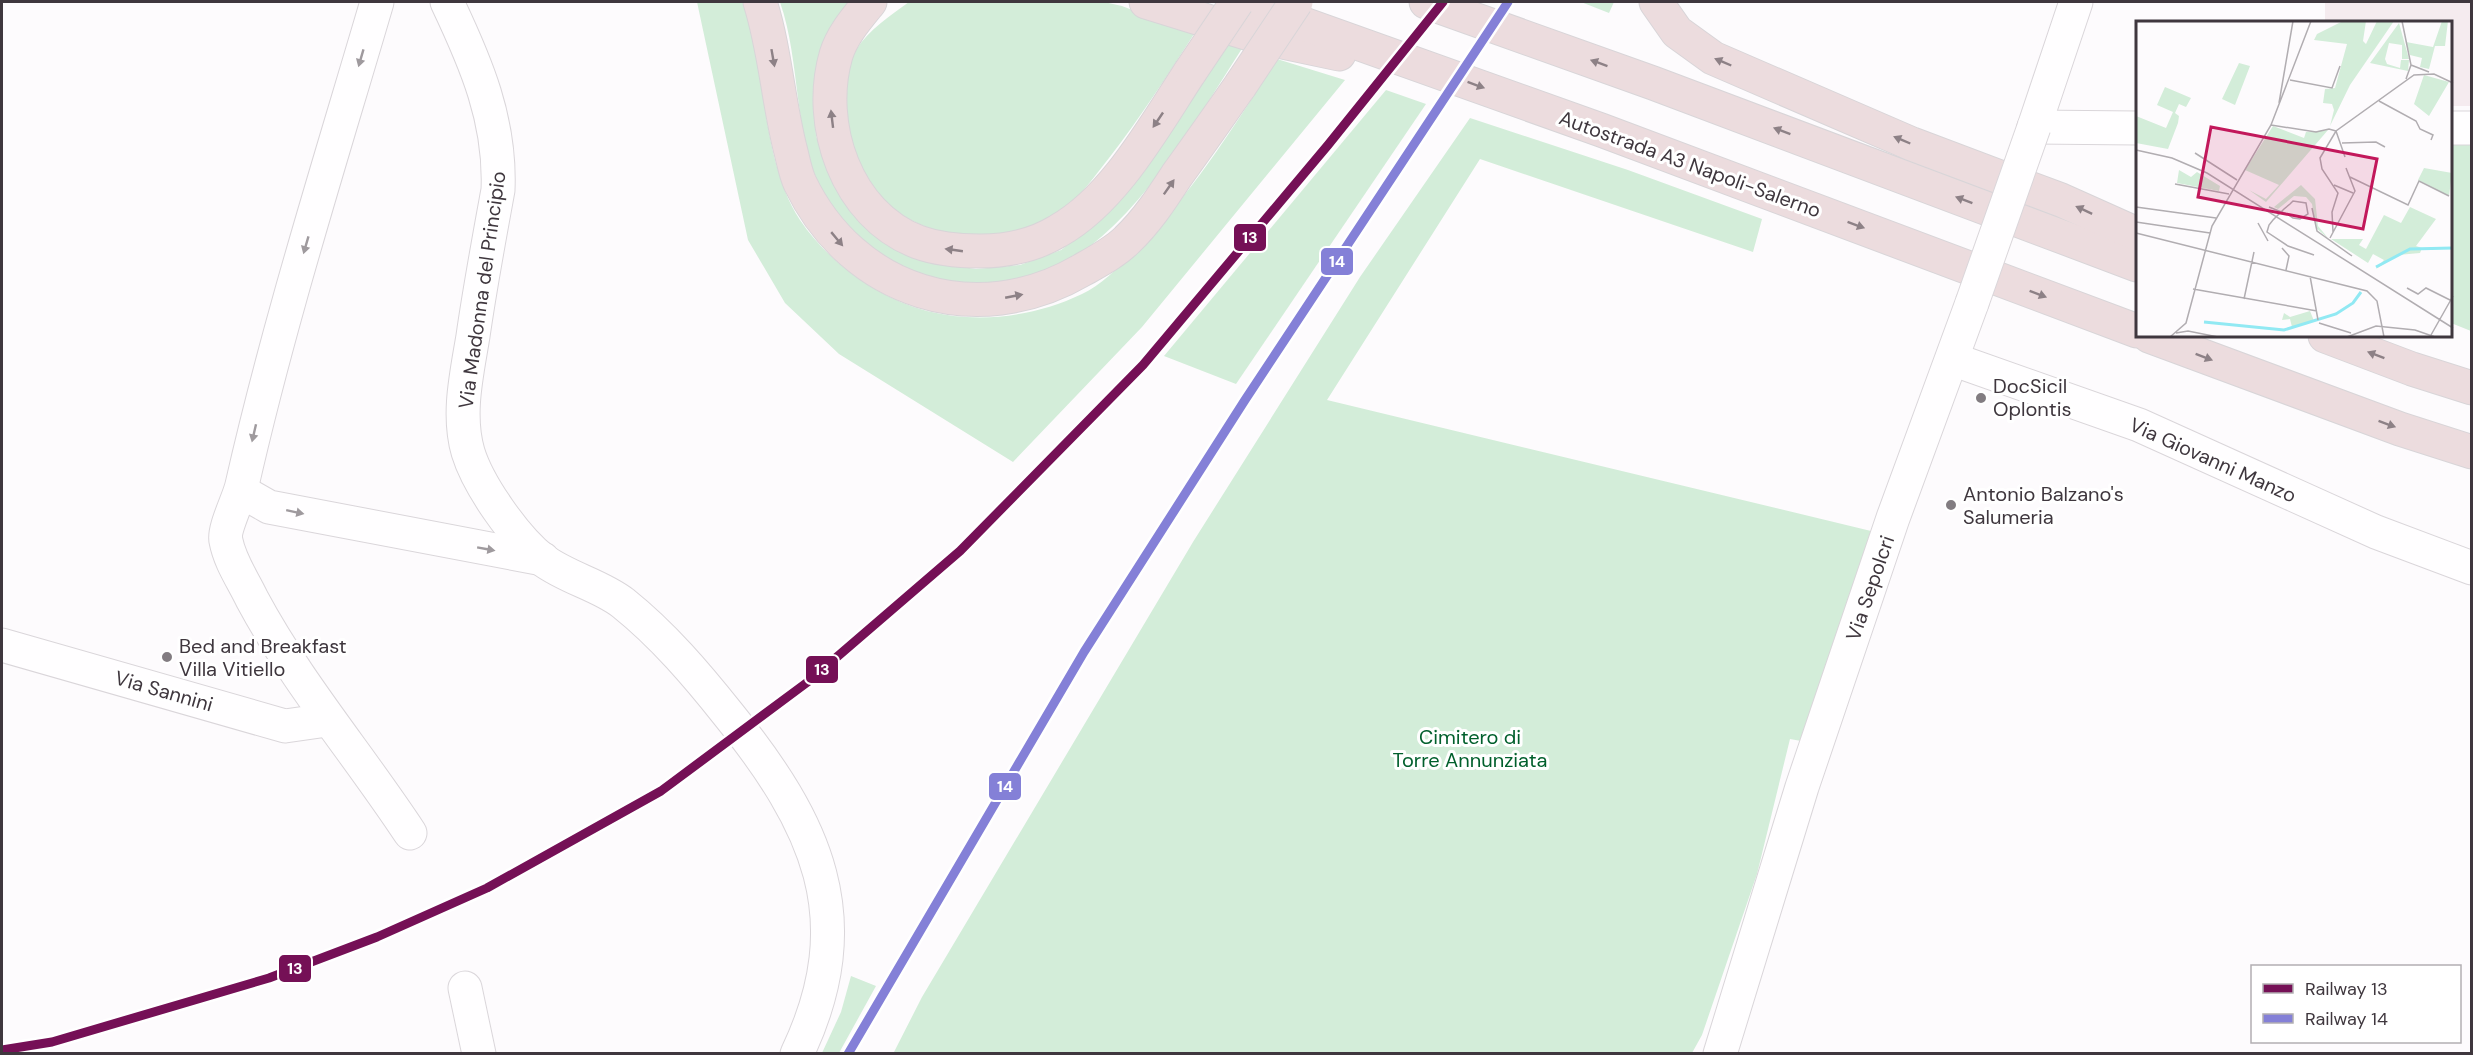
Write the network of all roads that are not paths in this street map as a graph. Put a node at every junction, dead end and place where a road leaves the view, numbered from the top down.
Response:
1 (377, 2) edge
2 (447, 2) edge
3 (760, 2) edge
4 (870, 2) edge
5 (1146, 2) edge
6 (1239, 2) edge
7 (1296, 2) edge
8 (1426, 2) edge
9 (1656, 2) edge
10 (2076, 2) edge
11 (1421, 65) junction
12 (2034, 127) junction
13 (2136, 128) edge
14 (2452, 128) edge
15 (2472, 128) edge
16 (2136, 234) edge
17 (2136, 265) edge
18 (2136, 331) edge
19 (2154, 338) edge
20 (2330, 338) edge
21 (1952, 359) junction
22 (2472, 388) edge
23 (2472, 452) edge
24 (241, 491) junction
25 (543, 559) junction
26 (2472, 568) edge
27 (2, 645) edge
28 (327, 720) junction
29 (410, 833) dead end
30 (465, 988) dead end
31 (479, 1053) edge
32 (797, 1053) edge
33 (1720, 1053) edge

1 -> 24 street
2 - 25 street, Via Madonna del Principio
3 -> 7 highway, bridge
6 -> 4 highway, bridge
5 - 11 highway
6 - 11 highway, Autostrada A3 Napoli-Salerno
17 -> 8 highway
16 -> 9 highway
10 - 12 street, Via Sepolcri
11 -> 18 highway, Autostrada A3 Napoli-Salerno
12 - 13 street
12 - 21 street, Via Sepolcri, bridge
14 - 15 street
19 -> 23 highway
22 -> 20 highway
21 - 26 street, Via Giovanni Manzo
21 - 33 street, Via Sepolcri
24 -> 25 street
24 - 28 street
25 - 32 street, Via Madonna del Principio
27 - 28 street, Via Sannini
28 - 29 street
30 - 31 street

